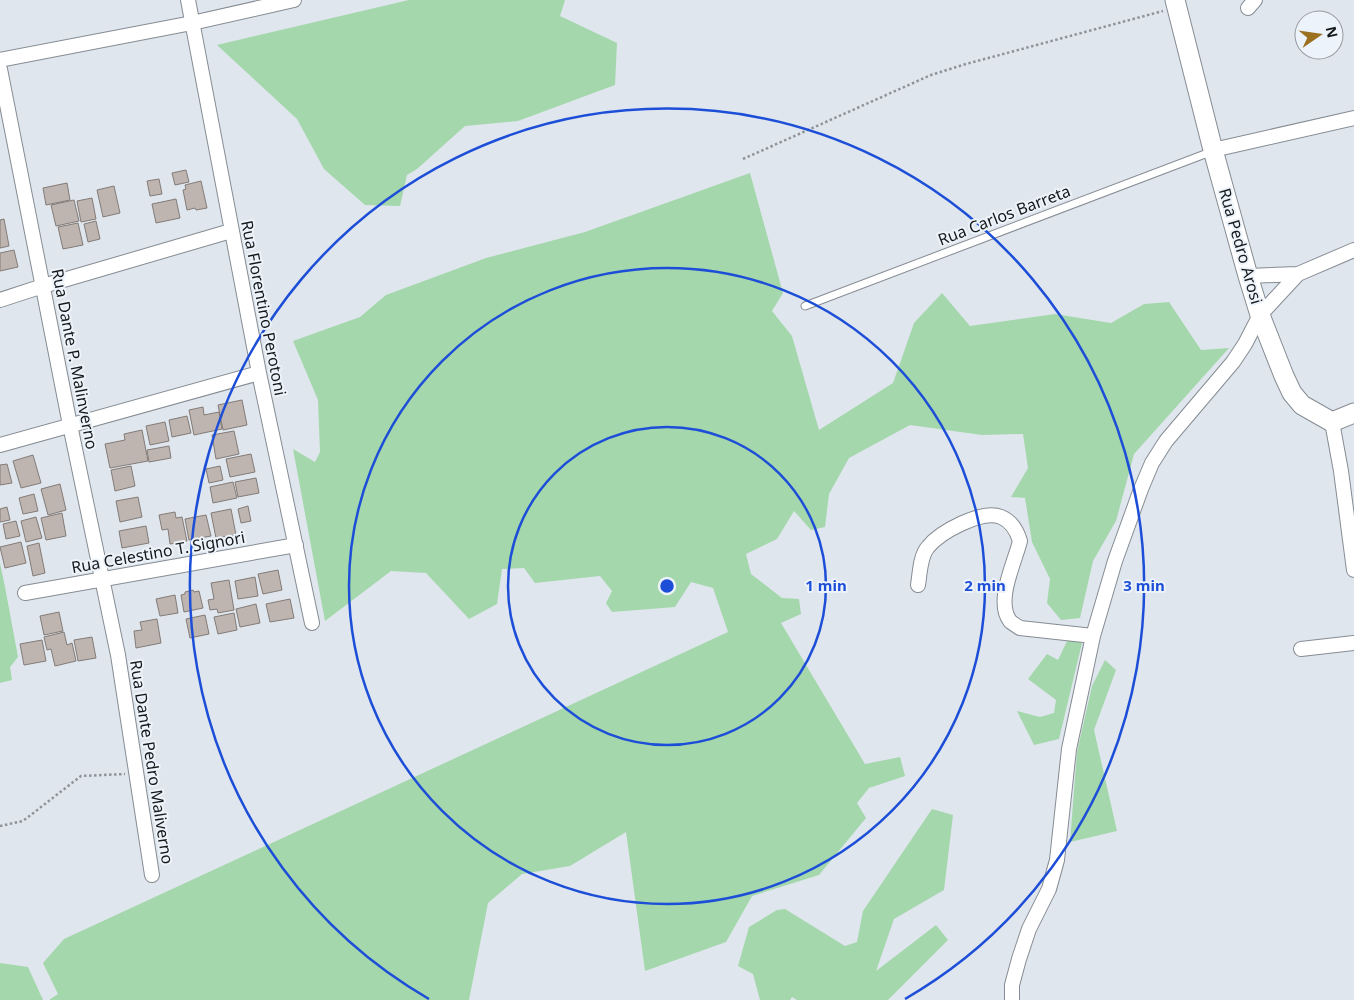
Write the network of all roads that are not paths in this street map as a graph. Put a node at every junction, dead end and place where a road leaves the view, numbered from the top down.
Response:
1 (188, 0) edge
2 (294, 0) edge
3 (1176, 4) edge
4 (192, 23) junction
5 (0, 60) edge
6 (0, 69) edge
7 (1354, 118) edge
8 (1213, 150) junction
9 (231, 231) junction
10 (1354, 250) edge
11 (1298, 274) junction
12 (1248, 276) junction
13 (43, 286) junction
14 (0, 300) edge
15 (805, 306) dead end
16 (1260, 315) junction
17 (259, 373) junction
18 (1354, 414) edge
19 (1332, 422) junction
20 (70, 425) junction
21 (0, 445) edge
22 (296, 546) junction
23 (1354, 570) edge
24 (102, 580) junction
25 (918, 585) dead end
26 (26, 593) dead end
27 (312, 623) dead end
28 (1093, 636) junction
29 (1354, 643) edge
30 (1301, 649) dead end
31 (118, 655) joint
32 (152, 876) dead end
33 (1012, 1000) edge

1 - 4 street, Rua Florentino Perotoni
2 - 4 street
3 - 8 street, Rua Pedro Arosi
4 - 5 street
4 - 9 street, Rua Florentino Perotoni
6 - 13 street, Rua Dante P. Malinverno
7 - 8 street
8 - 12 street, Rua Pedro Arosi
8 - 15 lane, Rua Carlos Barreta
9 - 13 street
9 - 17 street, Rua Florentino Perotoni
10 - 11 street
11 - 12 street
11 - 16 street
12 - 16 street, Rua Pedro Arosi
13 - 14 street
13 - 20 street, Rua Dante P. Malinverno
16 - 19 street, Rua Pedro Arosi
16 - 28 street
17 - 20 street
17 - 22 street, Rua Florentino Perotoni
18 - 19 street
19 - 23 street
20 - 21 street
20 - 24 street, Rua Dante P. Malinverno
22 - 24 street, Rua Celestino T. Signori
22 - 27 street, Rua Florentino Perotoni
24 - 26 street, Rua Celestino T. Signori
24 - 31 street, Rua Dante P. Malinverno
25 - 28 street
28 - 33 street
29 - 30 street
31 - 32 street, Rua Dante Pedro Maliverno

